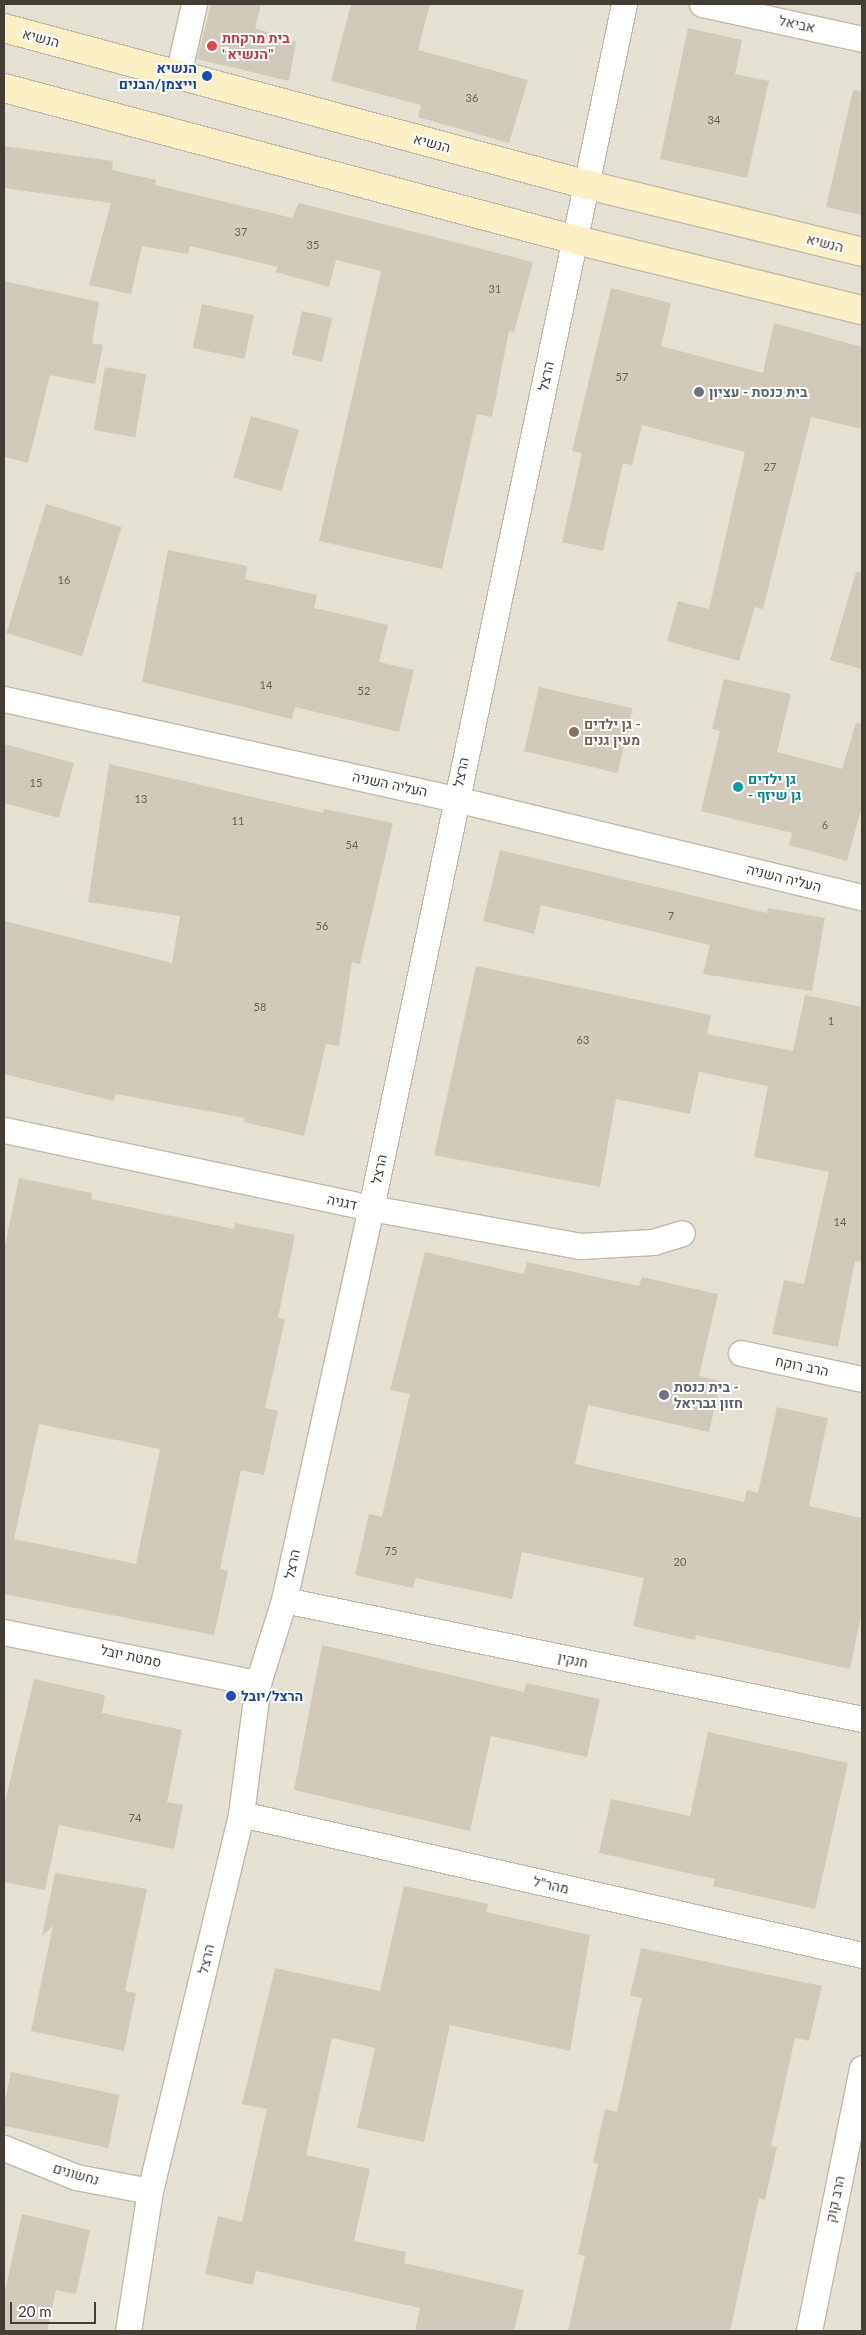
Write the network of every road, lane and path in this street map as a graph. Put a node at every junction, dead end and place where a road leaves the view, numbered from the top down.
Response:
1 (194, 4) edge
2 (624, 4) edge
3 (702, 4) edge
4 (4, 28) edge
5 (862, 38) edge
6 (178, 75) junction
7 (4, 88) edge
8 (588, 185) junction
9 (576, 240) junction
10 (862, 252) edge
11 (862, 310) edge
12 (4, 699) edge
13 (456, 799) junction
14 (862, 897) edge
15 (4, 1130) edge
16 (370, 1208) junction
17 (682, 1233) dead end
18 (741, 1353) dead end
19 (862, 1378) edge
20 (284, 1600) junction
21 (4, 1632) edge
22 (258, 1682) junction
23 (862, 1719) edge
24 (241, 1814) junction
25 (862, 1955) edge
26 (862, 2068) edge
27 (4, 2148) edge
28 (150, 2191) junction
29 (128, 2331) edge
30 (809, 2331) edge

1 - 6 street
2 - 8 street, הרצל
3 - 5 street, אביאל
4 - 6 main road, הנשיא
6 - 8 main road, הנשיא
7 - 9 main road
8 - 9 street, הרצל
8 - 10 main road, הנשיא
9 - 11 main road
9 - 13 street, הרצל
12 - 13 street, העליה השניה
13 - 14 street, העליה השניה
13 - 16 street, הרצל
15 - 16 street, דגניה
16 - 17 street, דגניה
16 - 20 street, הרצל
18 - 19 street, הרב רוקח
20 - 22 street, הרצל
20 - 23 street, חנקין
21 - 22 street, סמטת יובל
22 - 24 street, הרצל
24 - 25 street, מהר"ל
24 - 28 street, הרצל
26 - 30 street, הרב קוק
27 - 28 street, נחשונים
28 - 29 street, הרצל

